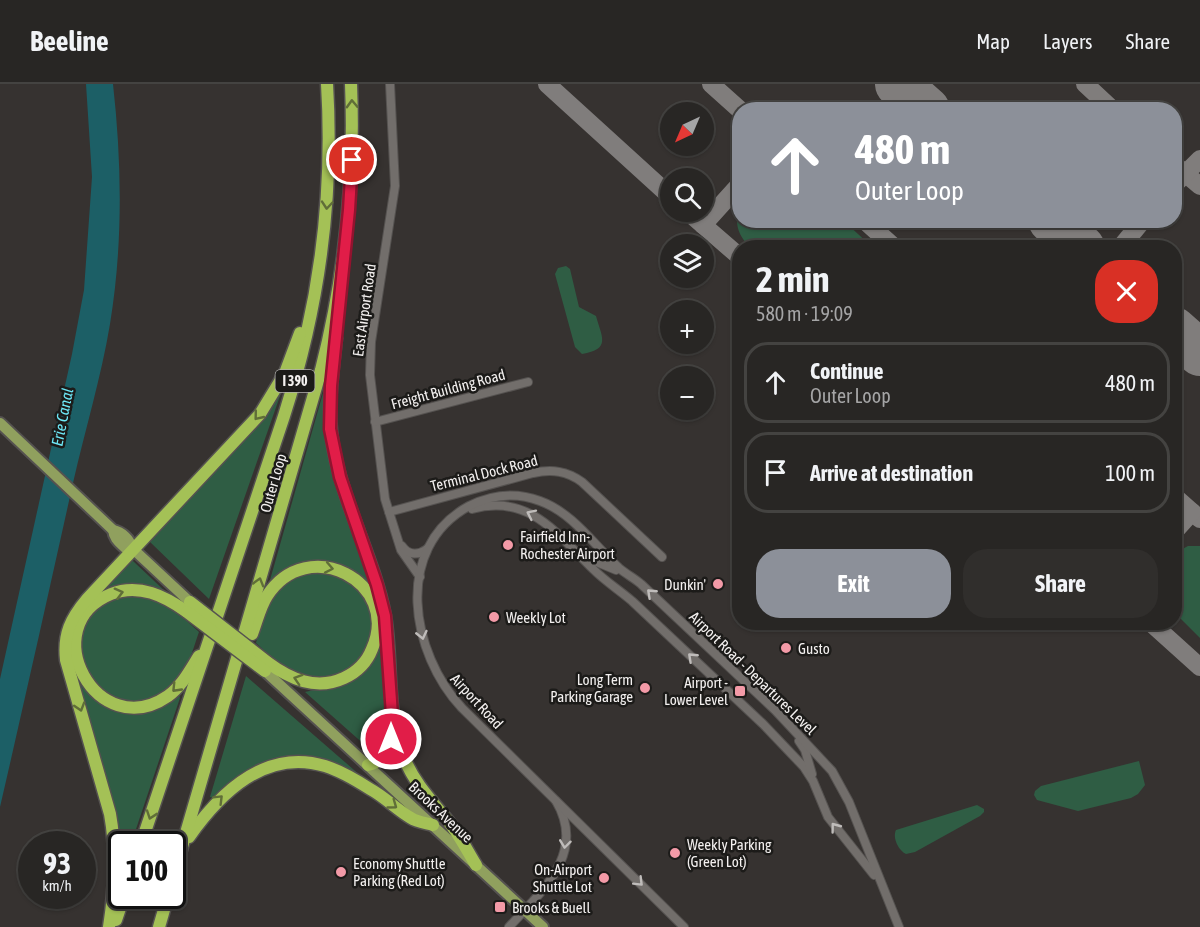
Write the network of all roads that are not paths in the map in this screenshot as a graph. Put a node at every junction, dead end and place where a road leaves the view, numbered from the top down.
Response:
1 (327, 84) edge
2 (351, 84) edge
3 (390, 84) edge
4 (323, 245) junction
5 (344, 260) junction
6 (528, 382) dead end
7 (375, 422) junction
8 (0, 423) edge
9 (389, 512) junction
10 (457, 515) junction
11 (398, 538) junction
12 (568, 543) junction
13 (428, 548) junction
14 (133, 549) junction
15 (662, 557) dead end
16 (617, 569) junction
17 (420, 577) junction
18 (189, 607) junction
19 (209, 640) junction
20 (237, 658) junction
21 (266, 667) junction
22 (391, 706) junction
23 (798, 737) junction
24 (368, 765) junction
25 (548, 791) junction
26 (817, 793) junction
27 (433, 825) junction
28 (145, 831) edge
29 (186, 835) edge
30 (186, 841) edge
31 (476, 865) junction
32 (884, 890) junction
33 (119, 909) edge
34 (164, 909) edge
35 (525, 910) junction
36 (111, 927) edge
37 (159, 927) edge
38 (510, 927) edge
39 (543, 927) edge
40 (684, 927) edge
41 (899, 927) edge

1 -> 4 highway, Outer Loop / I 390
5 -> 2 highway, Outer Loop / I 390
3 - 7 street, East Airport Road
4 -> 14 highway
4 - 19 highway, Outer Loop / I 390
20 -> 5 highway, Outer Loop / I 390
5 - 22 highway
6 - 7 street, Freight Building Road
7 - 9 street, East Airport Road
8 - 14 main road
9 - 11 street, East Airport Road
9 - 15 street, Terminal Dock Road
12 -> 10 street
10 - 13 street, Airport Road
10 - 16 street, Airport Road - Departures Level
11 - 13 street
11 - 17 street, East Airport Road
12 - 16 street
26 -> 12 street
13 - 17 street, Airport Road
14 - 18 main road
14 -> 36 highway
23 -> 16 street, Airport Road - Departures Level
17 -> 25 street, Airport Road
19 -> 18 highway
18 - 21 highway, bridge
19 -> 28 highway, Outer Loop / I 390
20 -> 21 highway
20 - 29 highway, Outer Loop / I 390
21 - 24 main road, Brooks Avenue
22 - 24 highway
22 - 31 highway
23 - 26 street
23 - 32 street, Airport Road - Departures Level
24 - 27 main road, Brooks Avenue
25 -> 35 street, Airport Road
25 -> 40 street, Airport Road
32 -> 26 street
30 -> 27 highway
27 - 31 main road, Brooks Avenue
31 - 35 main road, Brooks Avenue
32 - 41 street
33 - 36 highway
34 - 37 highway
35 - 38 street, Airport Road
35 - 39 main road, Brooks Avenue

